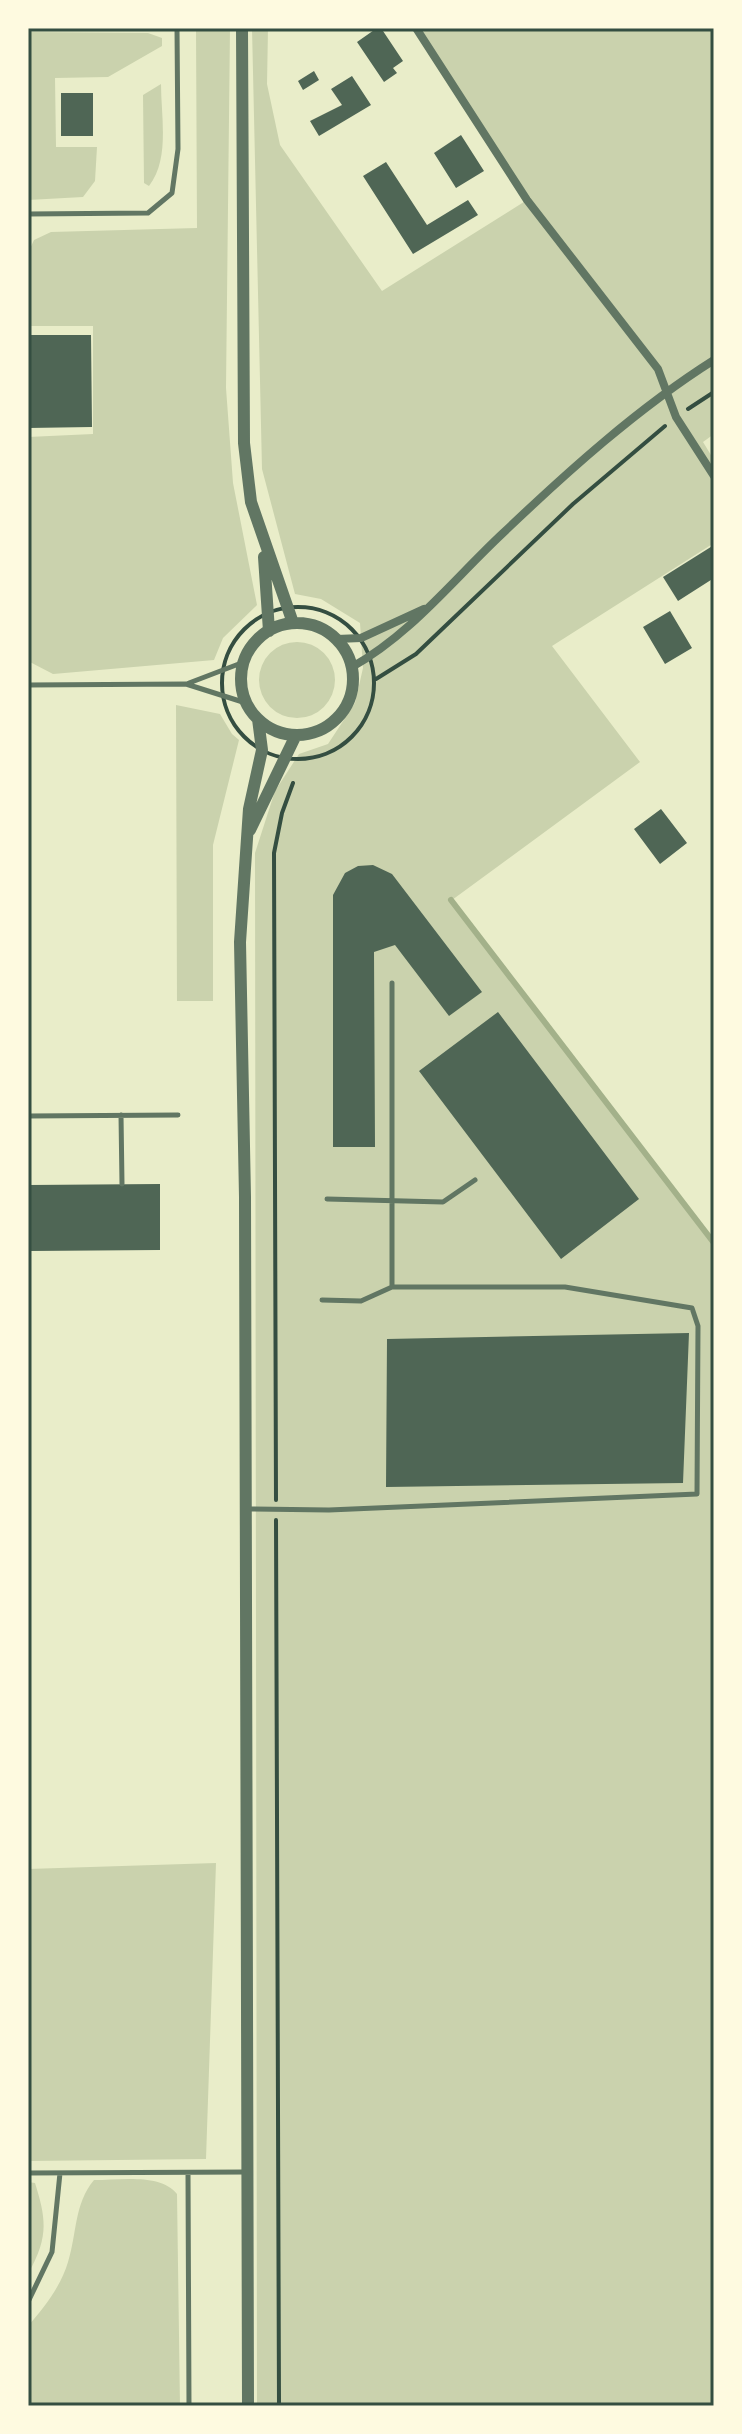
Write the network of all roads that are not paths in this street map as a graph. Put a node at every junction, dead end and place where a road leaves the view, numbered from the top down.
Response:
1 (177, 28) edge
2 (242, 28) edge
3 (416, 28) edge
4 (28, 214) edge
5 (714, 360) edge
6 (666, 394) junction
7 (714, 476) edge
8 (264, 542) junction
9 (429, 607) junction
10 (293, 623) junction
11 (269, 631) junction
12 (337, 639) junction
13 (244, 662) junction
14 (352, 667) junction
15 (186, 684) junction
16 (28, 685) edge
17 (246, 703) junction
18 (258, 719) junction
19 (296, 735) junction
20 (248, 833) junction
21 (392, 983) dead end
22 (121, 1115) junction
23 (178, 1115) dead end
24 (28, 1116) edge
25 (475, 1180) dead end
26 (122, 1184) dead end
27 (327, 1199) dead end
28 (392, 1201) junction
29 (392, 1287) junction
30 (322, 1300) dead end
31 (246, 1509) junction
32 (248, 2171) junction
33 (28, 2173) edge
34 (60, 2173) junction
35 (188, 2173) junction
36 (28, 2302) edge
37 (189, 2406) edge
38 (248, 2406) edge

1 - 4 lane
2 - 8 street
3 - 6 street
5 - 6 street
6 - 7 street
6 - 9 street
8 - 10 street
8 - 11 street
9 - 12 street
9 - 14 street
10 - 11 street
10 - 12 street
11 - 13 street
12 - 14 street
13 - 15 lane
13 - 17 street
14 - 19 street
15 - 16 lane
15 - 17 lane
17 - 18 street
18 - 19 street
18 - 20 street
19 - 20 street
20 - 31 street
21 - 28 lane
22 - 23 lane
22 - 24 lane
22 - 26 lane
25 - 28 lane
27 - 28 lane
28 - 29 lane
29 - 30 lane
29 - 31 lane
31 - 32 street
32 - 35 lane
32 - 38 street
33 - 34 lane
34 - 35 lane
34 - 36 lane
35 - 37 lane

